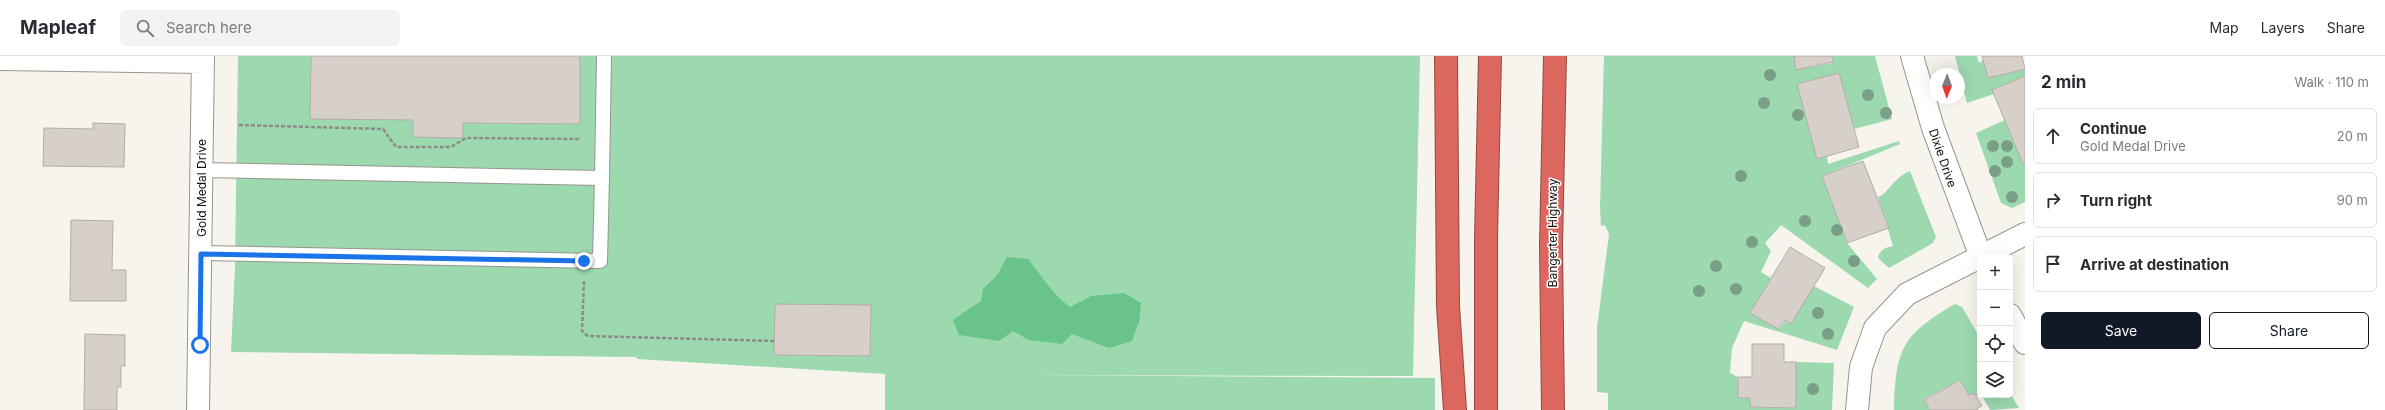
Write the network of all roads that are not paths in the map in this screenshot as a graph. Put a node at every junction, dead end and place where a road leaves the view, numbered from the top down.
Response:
1 (604, 56) edge
2 (1446, 56) edge
3 (1490, 56) edge
4 (1555, 56) edge
5 (1570, 56) edge
6 (1912, 56) edge
7 (0, 59) edge
8 (203, 59) edge
9 (1552, 154) junction
10 (200, 170) junction
11 (602, 178) junction
12 (2025, 234) edge
13 (201, 254) junction
14 (1979, 254) edge
15 (1984, 254) edge
16 (1977, 258) edge
17 (2013, 321) edge
18 (2025, 343) edge
19 (198, 410) edge
20 (1455, 410) edge
21 (1486, 410) edge
22 (1553, 410) edge
23 (1857, 410) edge

1 - 11 lane
2 - 20 highway
3 - 21 highway
4 - 9 highway, Bangerter Highway
5 - 9 highway
6 - 14 street, Dixie Drive
7 - 8 street
8 - 10 street, Gold Medal Drive
9 - 22 highway, Bangerter Highway
10 - 11 lane
10 - 13 street, Gold Medal Drive
11 - 13 lane
12 - 15 street
13 - 19 street, Gold Medal Drive
16 - 23 street
17 - 18 street

